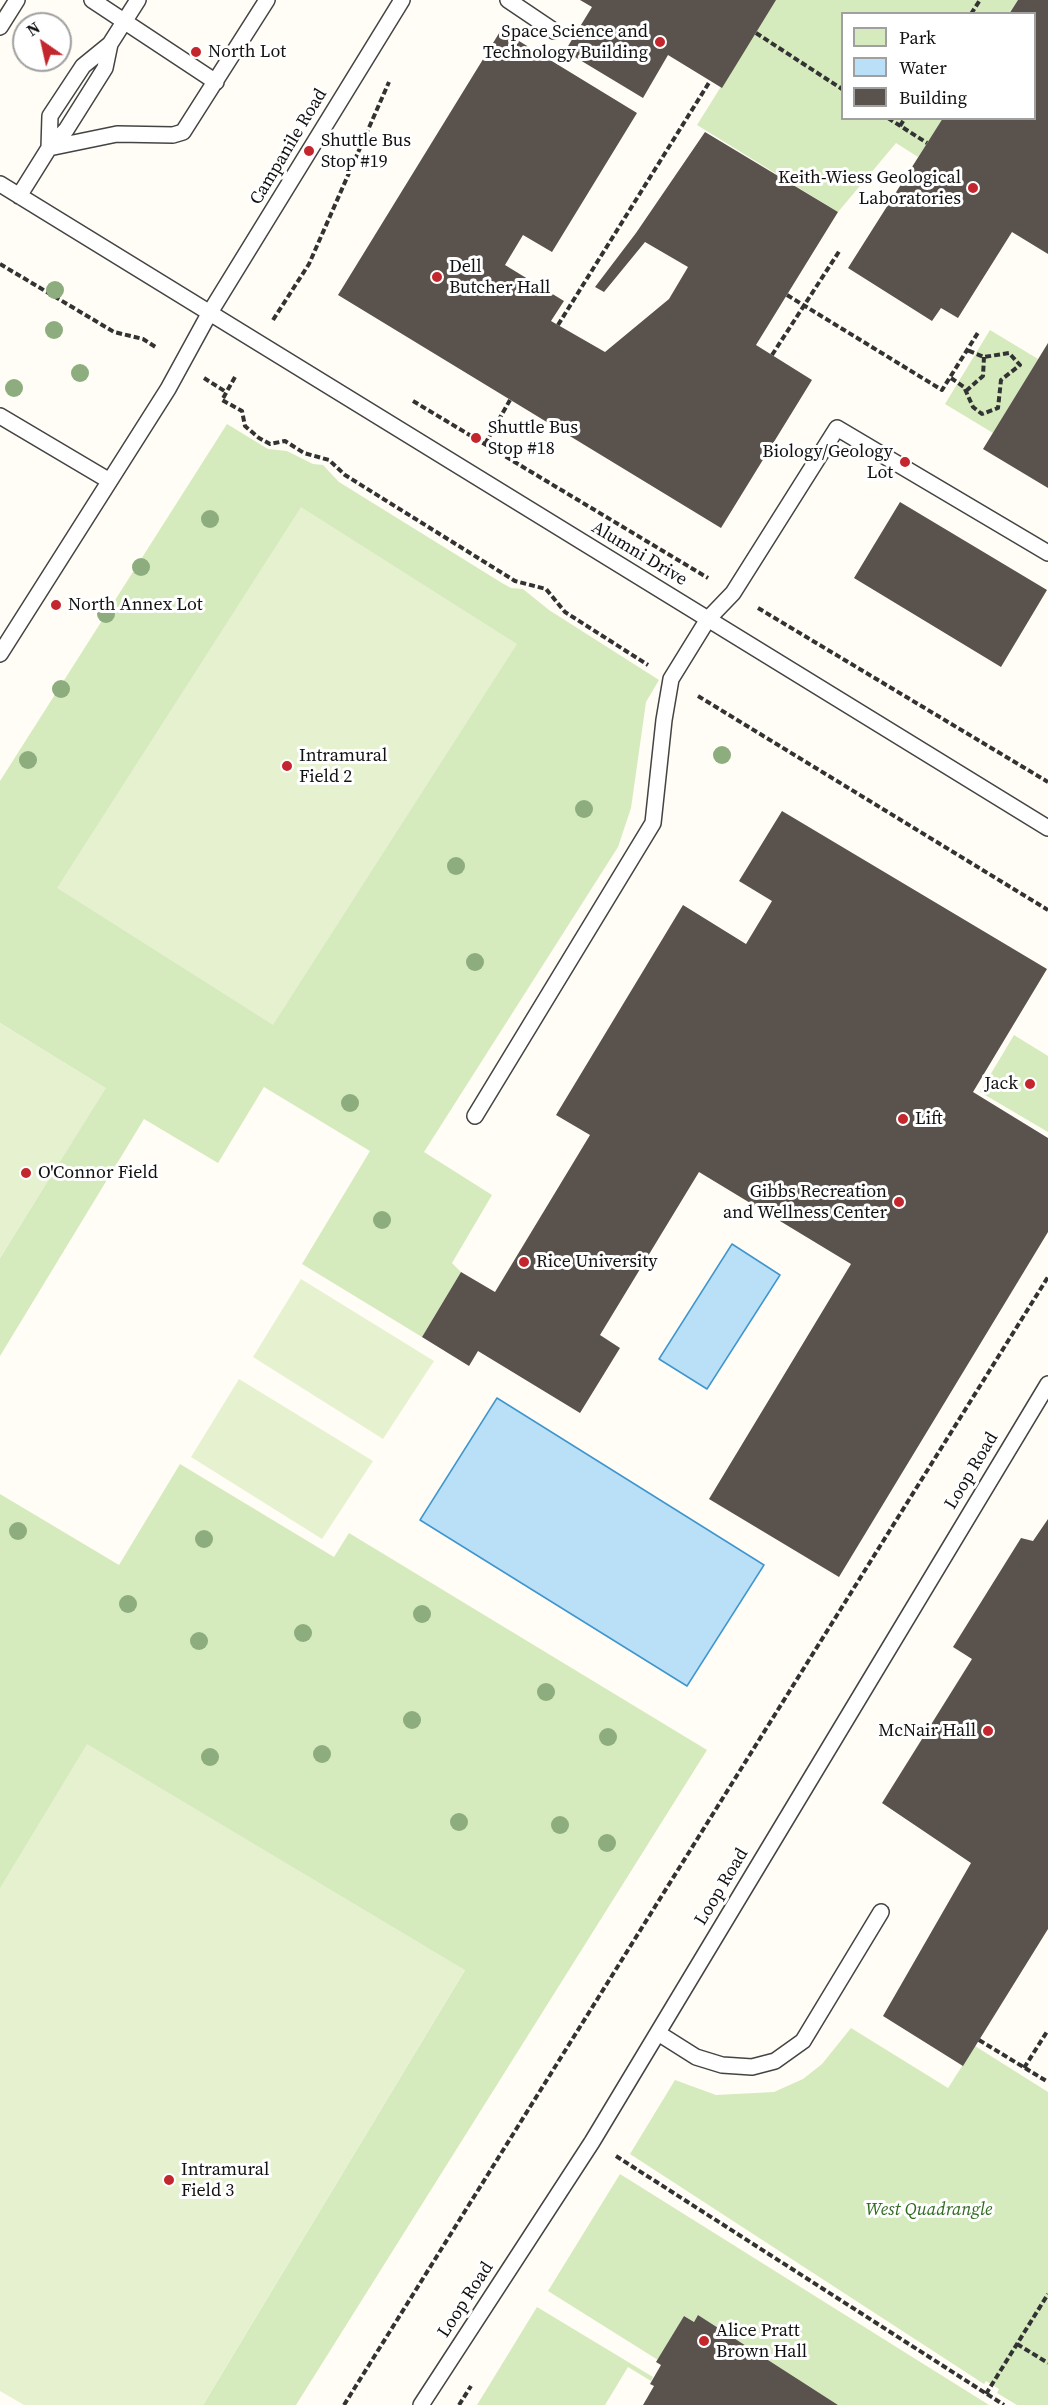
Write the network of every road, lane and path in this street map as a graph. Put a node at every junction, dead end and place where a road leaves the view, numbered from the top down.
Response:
1 (17, 0) edge
2 (92, 0) edge
3 (138, 0) edge
4 (267, 0) edge
5 (402, 0) edge
6 (508, 0) edge
7 (124, 21) junction
8 (0, 27) edge
9 (554, 31) dead end
10 (756, 33) dead end
11 (110, 44) junction
12 (393, 71) dead end
13 (710, 81) dead end
14 (216, 82) junction
15 (841, 88) edge
16 (891, 120) edge
17 (904, 120) edge
18 (900, 126) junction
19 (927, 143) dead end
20 (49, 148) junction
21 (0, 184) edge
22 (18, 196) junction
23 (840, 250) dead end
24 (0, 264) edge
25 (225, 288) junction
26 (787, 295) dead end
27 (804, 306) junction
28 (209, 314) junction
29 (274, 317) junction
30 (284, 323) dead end
31 (269, 325) dead end
32 (558, 326) dead end
33 (979, 331) dead end
34 (967, 350) junction
35 (772, 355) dead end
36 (984, 357) junction
37 (182, 364) junction
38 (235, 377) dead end
39 (951, 378) junction
40 (966, 391) junction
41 (226, 393) junction
42 (409, 398) dead end
43 (510, 400) dead end
44 (1, 418) edge
45 (485, 444) junction
46 (108, 480) junction
47 (1048, 553) edge
48 (733, 593) junction
49 (708, 619) junction
50 (0, 654) edge
51 (671, 679) junction
52 (1048, 782) edge
53 (1048, 828) edge
54 (1048, 910) edge
55 (475, 1116) dead end
56 (1048, 1277) edge
57 (1048, 1384) edge
58 (881, 1912) dead end
59 (1048, 2030) edge
60 (658, 2033) junction
61 (979, 2040) dead end
62 (1024, 2067) junction
63 (1048, 2082) edge
64 (592, 2142) junction
65 (1048, 2294) edge
66 (1017, 2344) junction
67 (1048, 2363) edge
68 (986, 2394) junction
69 (344, 2405) edge
70 (421, 2405) edge
71 (1004, 2405) edge

1 - 8 lane
2 - 7 lane
3 - 7 lane
4 - 14 lane
5 - 25 lane, Campanile Road
6 - 9 lane
7 - 11 lane
7 - 14 lane
10 - 15 path
11 - 20 lane
11 - 20 lane
12 - 29 path
13 - 32 path
14 - 20 lane
16 - 18 path
17 - 18 path
18 - 19 path
20 - 22 lane
21 - 22 lane, Alumni Drive
22 - 28 lane, Alumni Drive
23 - 27 path
24 - 37 path
25 - 28 lane, Campanile Road
25 - 29 path
26 - 27 path
27 - 35 path
27 - 39 path
28 - 37 lane, Campanile Road
28 - 49 lane, Alumni Drive
29 - 30 path
29 - 31 path
33 - 34 path
34 - 36 path
34 - 39 path
36 - 40 path
36 - 40 path
37 - 41 path
37 - 46 lane, Campanile Road
38 - 41 path
39 - 40 path
41 - 51 path
42 - 45 path
43 - 45 path
44 - 46 lane
45 - 48 path
46 - 50 lane, Campanile Road
47 - 48 lane
48 - 49 lane
48 - 52 path
49 - 51 lane
49 - 53 lane, Alumni Drive
51 - 54 path
51 - 55 lane
56 - 69 path
57 - 60 lane, Loop Road
58 - 60 lane
59 - 62 path
60 - 64 lane, Loop Road
61 - 62 path
62 - 63 path
64 - 68 path
64 - 70 lane, Loop Road
65 - 66 path
66 - 67 path
66 - 68 path
68 - 71 path

